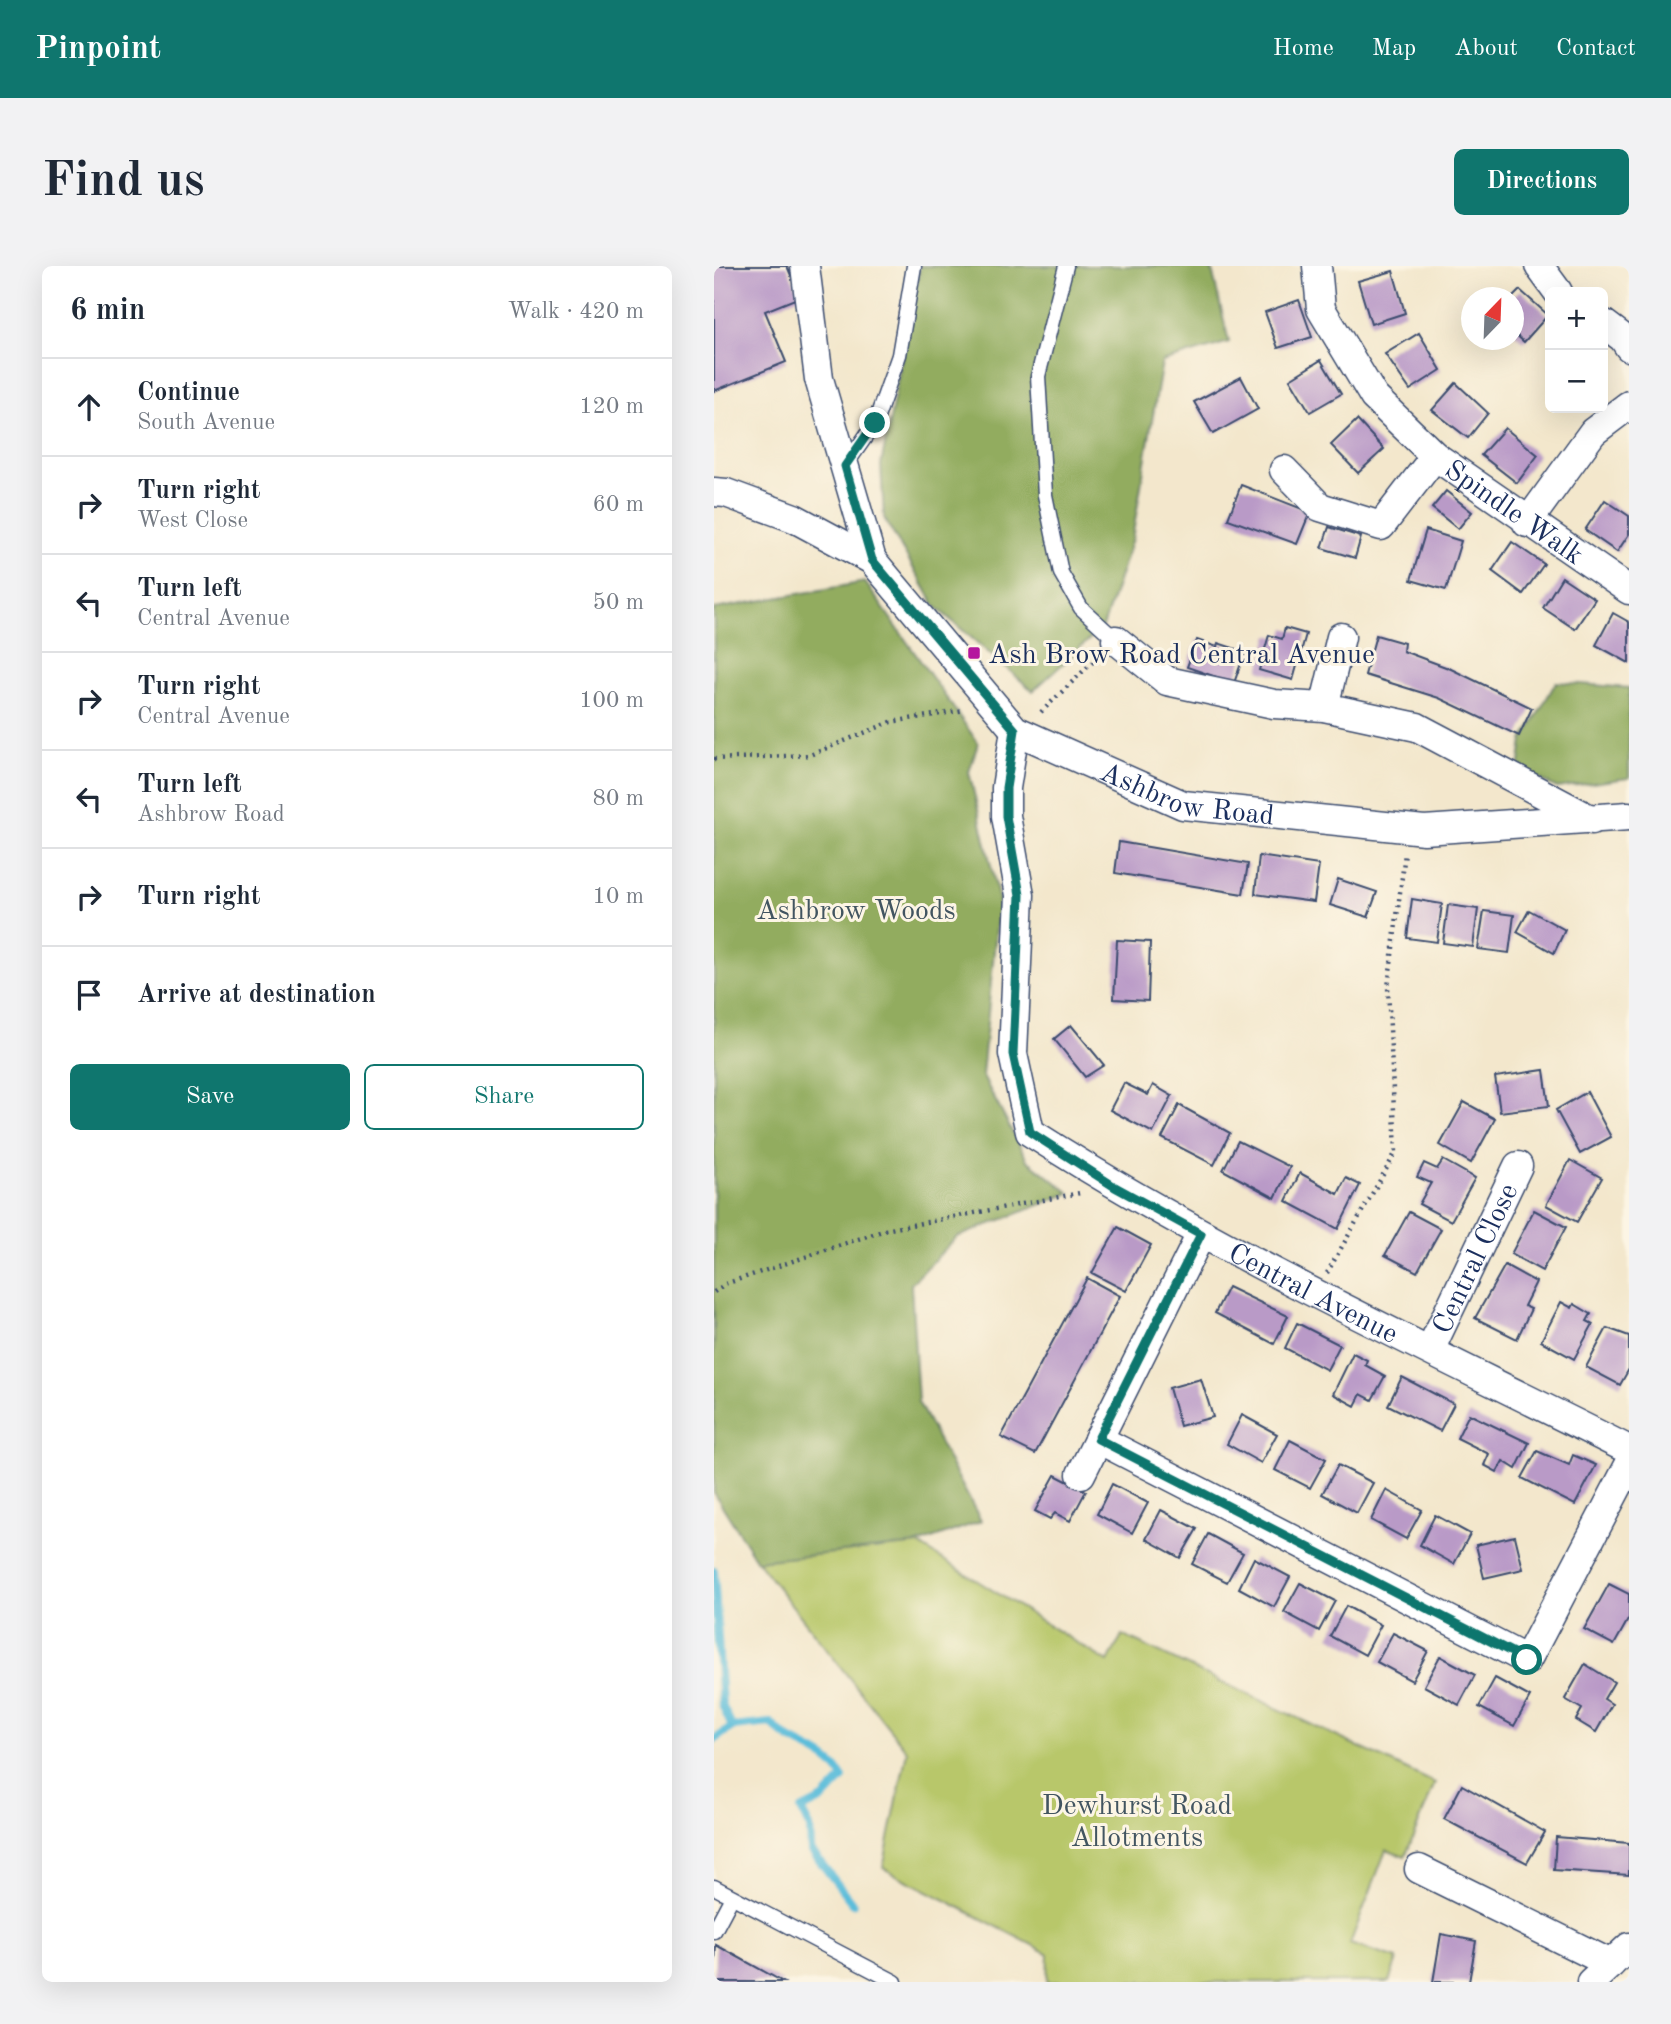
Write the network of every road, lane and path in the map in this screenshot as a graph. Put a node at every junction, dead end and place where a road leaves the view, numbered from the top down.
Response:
1 (805, 266) edge
2 (914, 266) edge
3 (1066, 266) edge
4 (1317, 266) edge
5 (1539, 266) edge
6 (1554, 287) edge
7 (1608, 327) edge
8 (1629, 347) edge
9 (1629, 405) edge
10 (1435, 456) junction
11 (845, 466) junction
12 (1284, 470) dead end
13 (714, 492) edge
14 (1527, 523) junction
15 (872, 560) junction
16 (1629, 590) edge
17 (1341, 637) dead end
18 (1116, 640) junction
19 (993, 704) junction
20 (1324, 706) junction
21 (1017, 731) junction
22 (714, 759) edge
23 (1629, 816) edge
24 (1592, 820) junction
25 (1408, 828) junction
26 (1518, 1166) dead end
27 (1115, 1187) junction
28 (1201, 1234) junction
29 (714, 1292) edge
30 (1317, 1292) junction
31 (1430, 1350) junction
32 (1098, 1439) junction
33 (1629, 1450) edge
34 (1629, 1465) edge
35 (1081, 1474) dead end
36 (1419, 1869) dead end
37 (714, 1887) edge
38 (732, 1897) junction
39 (714, 1931) edge
40 (1610, 1964) edge
41 (895, 1982) edge

1 - 11 street, Ashbrow Road
2 - 11 lane
3 - 18 lane
4 - 10 street, Spindle Walk
5 - 6 street
7 - 8 street
9 - 14 street
10 - 12 street, Spindle Walk
10 - 14 street, Spindle Walk
11 - 15 street, Ashbrow Road
13 - 15 street, Ashbrow Road
14 - 16 street, Spindle Walk
15 - 19 street, Ashbrow Road
17 - 20 street
18 - 20 street
18 - 21 path
19 - 21 street, Ashbrow Road
19 - 22 path
20 - 24 street
21 - 25 street, Ashbrow Road
21 - 27 street, Central Avenue
23 - 24 street, Ashbrow Road
24 - 25 street, Ashbrow Road
25 - 30 path
26 - 31 street, Central Close
27 - 28 street, Central Avenue
27 - 29 path
28 - 30 street, Central Avenue
28 - 32 street
30 - 31 street, Central Avenue
31 - 33 street, Central Avenue
32 - 34 street
32 - 35 street
36 - 40 street
37 - 38 lane
38 - 39 lane
38 - 41 lane

